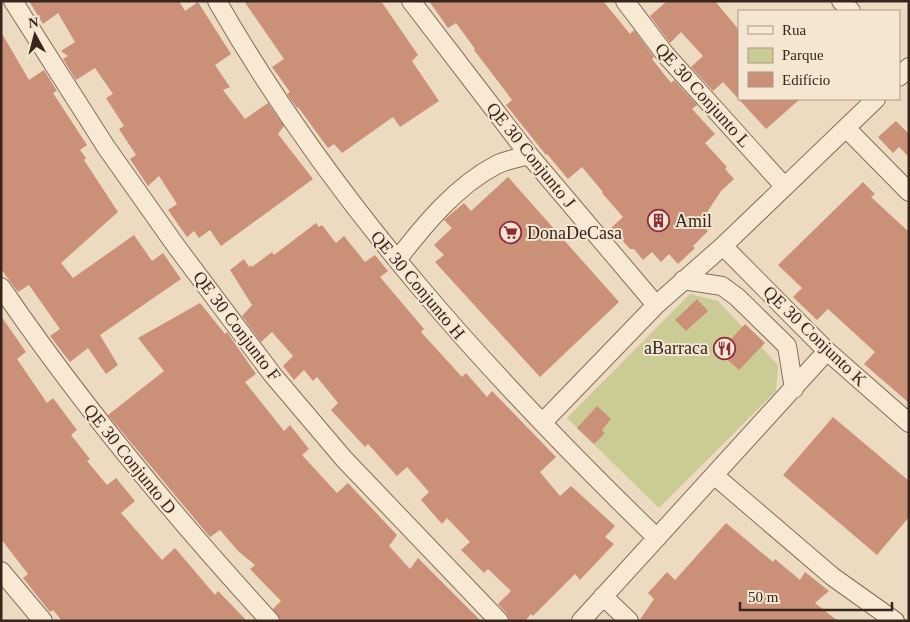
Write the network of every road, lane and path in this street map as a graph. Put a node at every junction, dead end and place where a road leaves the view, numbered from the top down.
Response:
1 (13, 1) edge
2 (217, 1) edge
3 (411, 1) edge
4 (625, 1) edge
5 (841, 1) edge
6 (850, 10) edge
7 (875, 100) edge
8 (846, 128) junction
9 (529, 155) junction
10 (784, 186) junction
11 (909, 192) edge
12 (723, 246) junction
13 (397, 260) junction
14 (683, 280) junction
15 (1, 287) edge
16 (656, 305) junction
17 (828, 351) junction
18 (794, 389) junction
19 (543, 422) junction
20 (909, 423) edge
21 (715, 476) junction
22 (657, 538) junction
23 (1, 571) edge
24 (603, 596) junction
25 (43, 621) edge
26 (270, 621) edge
27 (499, 621) edge
28 (581, 621) edge
29 (629, 621) edge
30 (895, 621) edge

1 - 27 street, QE 30 Conjunto F
2 - 13 street, QE 30 Conjunto H
3 - 9 street, QE 30 Conjunto J
4 - 10 street, QE 30 Conjunto L
5 - 6 street
7 - 8 street
8 - 10 street
8 - 11 street
9 - 13 street
9 - 16 street, QE 30 Conjunto J
10 - 12 street
12 - 14 street
12 - 17 street, QE 30 Conjunto K
13 - 19 street, QE 30 Conjunto H
14 - 16 street
14 - 18 street
15 - 26 street, QE 30 Conjunto D
16 - 19 street
17 - 18 street
17 - 20 street, QE 30 Conjunto K
18 - 21 street
19 - 22 street, QE 30 Conjunto H
21 - 22 street
21 - 30 street
22 - 24 street
23 - 25 street
24 - 28 street
24 - 29 street

